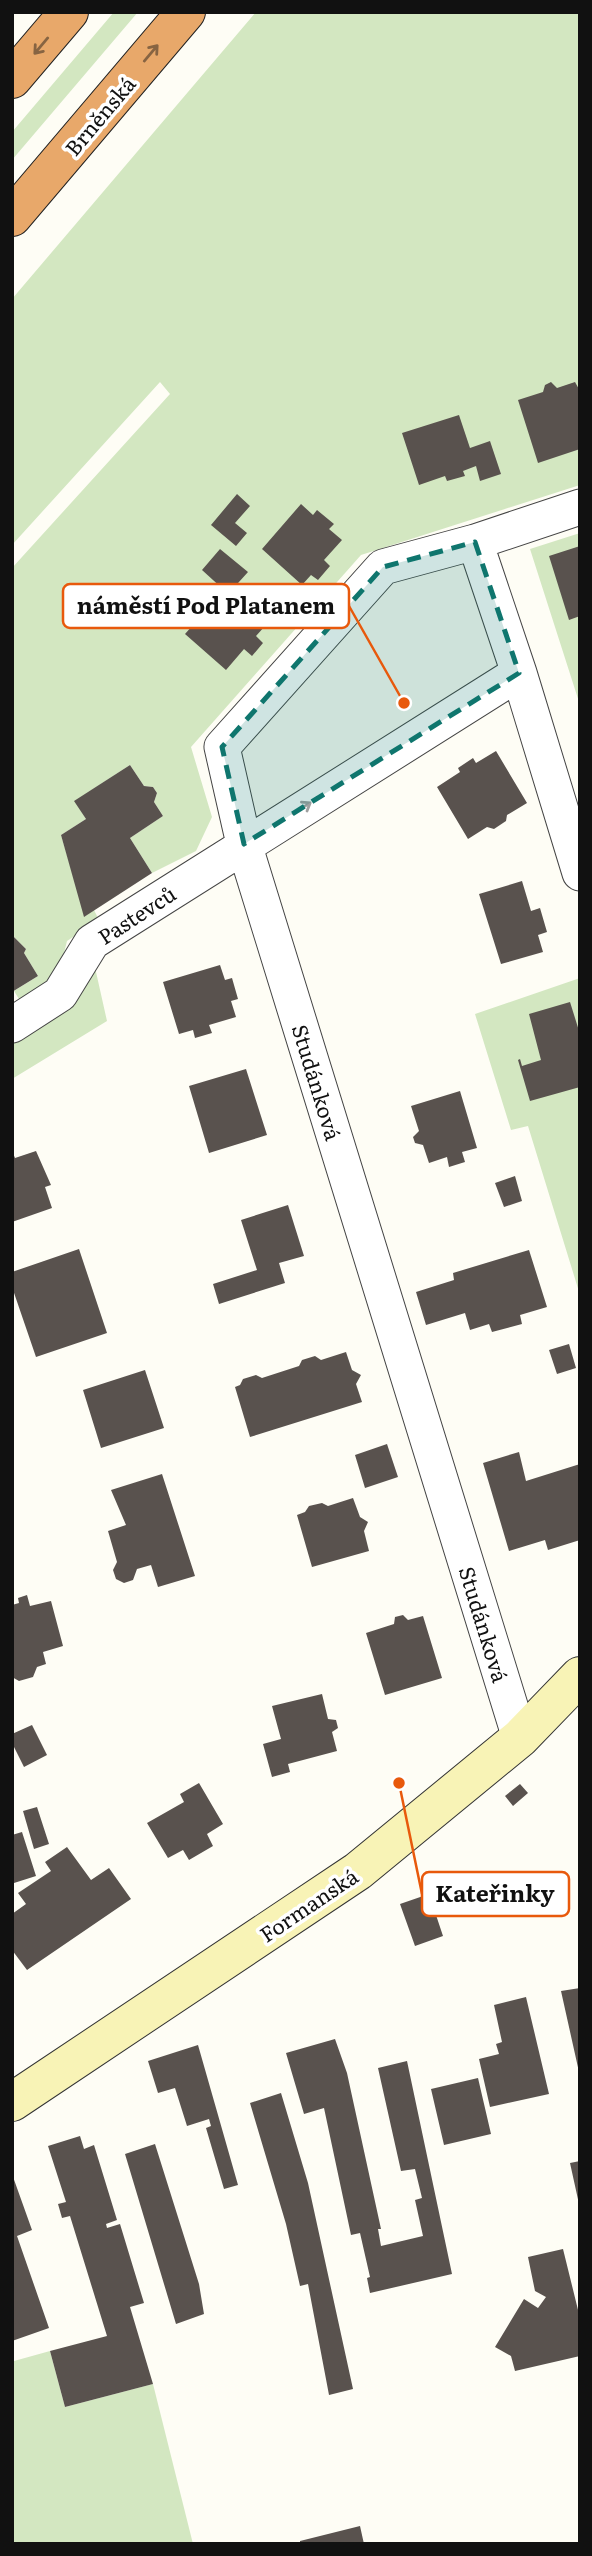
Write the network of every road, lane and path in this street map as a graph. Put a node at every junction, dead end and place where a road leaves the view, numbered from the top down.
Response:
1 (69, 12) edge
2 (186, 12) edge
3 (12, 79) edge
4 (12, 217) edge
5 (580, 507) edge
6 (475, 542) junction
7 (519, 673) junction
8 (244, 844) junction
9 (580, 873) edge
10 (12, 1025) edge
11 (580, 1676) edge
12 (520, 1738) junction
13 (12, 2102) edge

1 -> 3 highway
4 -> 2 highway, Brněnská
5 - 6 street, Studánková
6 - 7 street
6 - 8 street, Studánková
8 -> 7 street, Pastevců
7 - 9 street
8 - 10 street, Pastevců
8 - 12 street, Studánková
11 - 12 street, Formanská
12 - 13 street, Formanská

